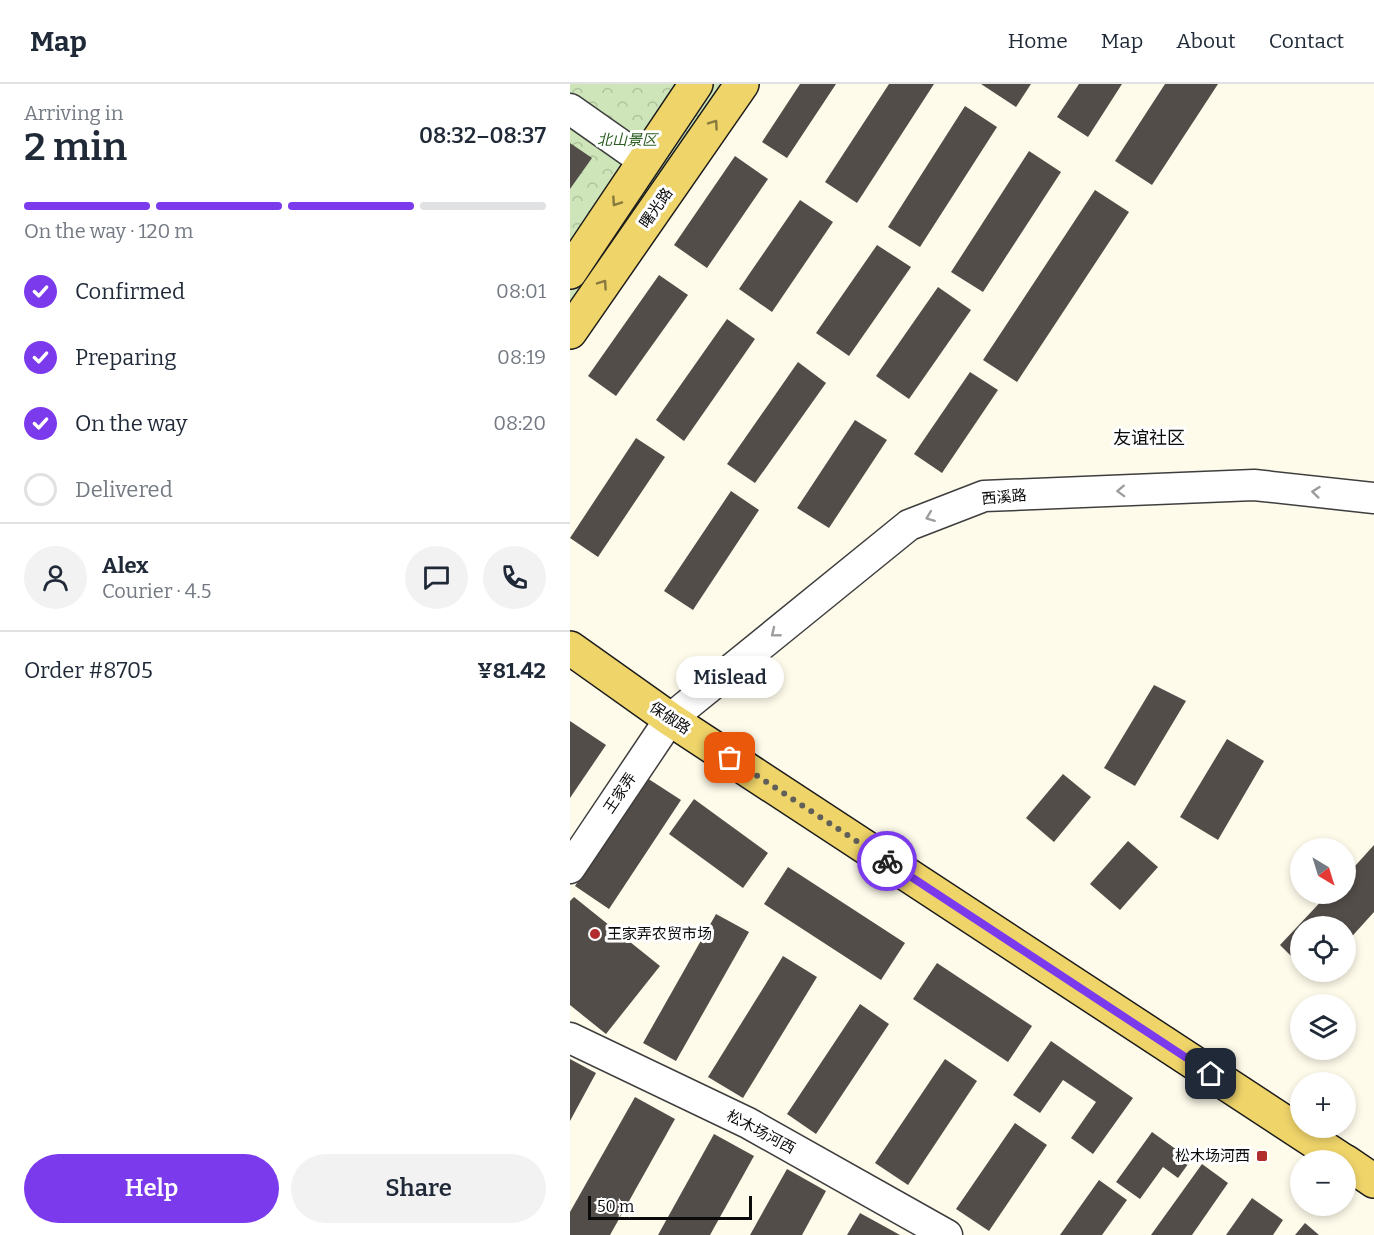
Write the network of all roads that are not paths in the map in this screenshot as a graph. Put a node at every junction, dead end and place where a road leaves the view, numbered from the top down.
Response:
1 (696, 84) edge
2 (742, 84) edge
3 (570, 109) edge
4 (644, 162) junction
5 (570, 272) edge
6 (570, 332) edge
7 (1374, 498) edge
8 (570, 648) edge
9 (670, 719) junction
10 (570, 868) edge
11 (570, 1038) edge
12 (1327, 1150) edge
13 (1356, 1169) edge
14 (1374, 1181) edge
15 (947, 1235) edge

1 - 4 main road
6 -> 2 main road, 曙光路
3 - 4 street
4 -> 5 main road
7 -> 9 street, 西溪路
8 - 9 main road, 保俶路
9 - 10 street, 王家弄
9 - 12 main road, 保俶路
11 - 15 street, 松木场河西
13 - 14 main road, 保俶路

